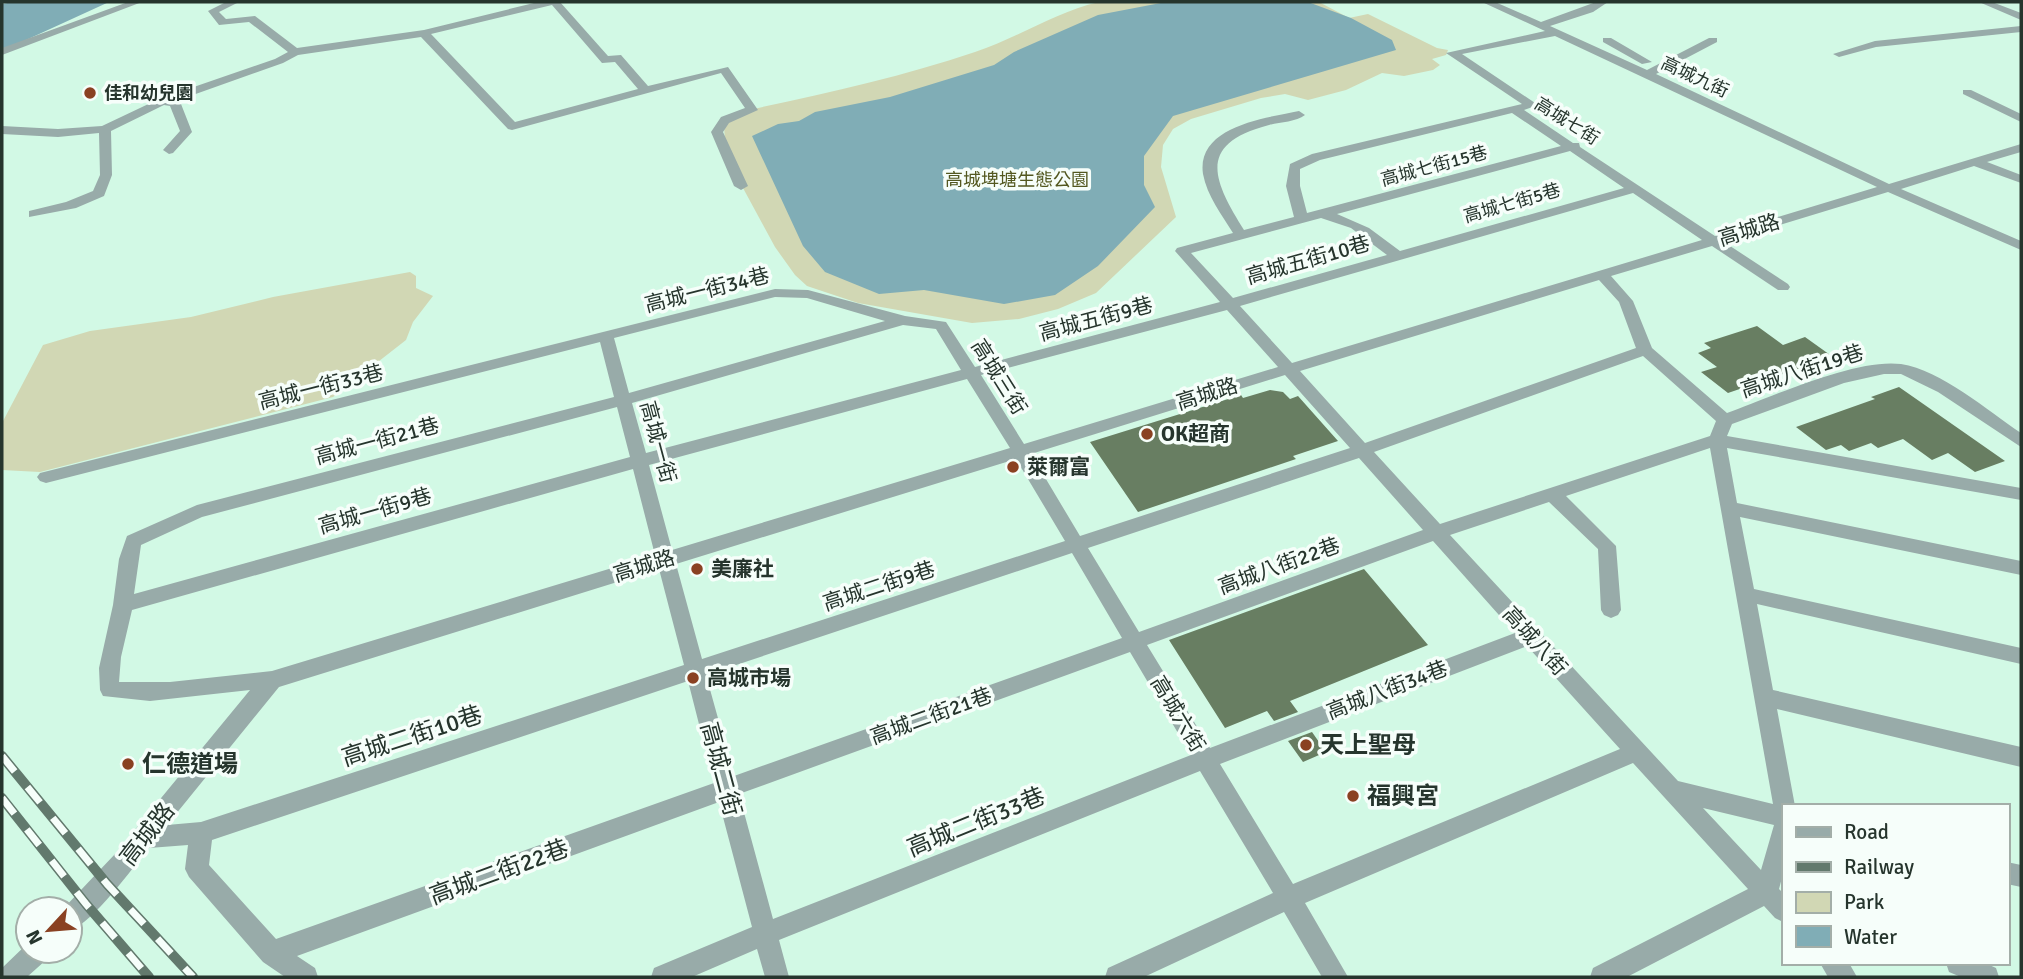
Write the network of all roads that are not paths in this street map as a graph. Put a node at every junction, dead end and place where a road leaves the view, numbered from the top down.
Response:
1 (136, 2) edge
2 (234, 2) edge
3 (552, 2) edge
4 (1487, 2) edge
5 (1603, 2) edge
6 (1984, 2) edge
7 (2021, 17) edge
8 (1542, 25) junction
9 (2021, 29) edge
10 (1558, 32) junction
11 (424, 33) junction
12 (1607, 40) dead end
13 (1713, 40) dead end
14 (2, 52) edge
15 (295, 52) junction
16 (1839, 54) dead end
17 (1651, 73) junction
18 (645, 90) junction
19 (1967, 92) dead end
20 (163, 101) junction
21 (1514, 109) junction
22 (1299, 115) dead end
23 (2021, 118) edge
24 (105, 129) junction
25 (2, 130) edge
26 (1575, 146) junction
27 (2021, 148) edge
28 (169, 150) dead end
29 (1976, 163) junction
30 (2021, 179) edge
31 (741, 186) dead end
32 (1637, 188) junction
33 (1885, 188) junction
34 (34, 214) dead end
35 (1323, 214) junction
36 (1302, 220) junction
37 (1241, 236) junction
38 (1716, 241) junction
39 (2021, 246) edge
40 (1182, 251) joint
41 (1398, 256) junction
42 (1602, 275) junction
43 (1783, 287) dead end
44 (1230, 304) junction
45 (904, 321) junction
46 (941, 325) joint
47 (606, 337) junction
48 (1645, 351) junction
49 (1289, 369) junction
50 (972, 375) junction
51 (622, 400) junction
52 (1725, 419) junction
53 (1717, 440) junction
54 (2021, 441) edge
55 (1363, 450) junction
56 (1020, 451) junction
57 (639, 461) junction
58 (46, 477) dead end
59 (1552, 494) junction
60 (2021, 494) edge
61 (1728, 508) junction
62 (1438, 532) junction
63 (1077, 545) junction
64 (666, 560) junction
65 (2021, 568) edge
66 (1744, 594) junction
67 (123, 605) junction
68 (1611, 610) dead end
69 (1530, 636) junction
70 (1136, 643) junction
71 (2021, 656) edge
72 (695, 671) junction
73 (272, 680) junction
74 (1764, 697) junction
75 (1636, 752) junction
76 (2021, 757) edge
77 (1206, 759) junction
78 (727, 790) junction
79 (1673, 790) junction
80 (1784, 804) edge
81 (1782, 817) edge
82 (201, 833) junction
83 (143, 838) junction
84 (1782, 845) edge
85 (1288, 898) junction
86 (1778, 900) edge
87 (84, 906) edge
88 (766, 933) junction
89 (272, 953) junction
90 (1962, 965) edge
91 (306, 977) edge
92 (663, 977) edge
93 (777, 977) edge
94 (1116, 977) edge
95 (1336, 977) edge
96 (1602, 977) edge
97 (1987, 977) edge

1 - 14 street
2 - 15 street
3 - 11 street
3 - 18 street
4 - 8 street, 高城九街
5 - 8 street
6 - 7 street
8 - 10 street, 高城九街
9 - 16 street
10 - 17 street, 高城九街
10 - 21 street, 高城七街
11 - 15 street
11 - 18 street
12 - 17 street
13 - 17 street
15 - 20 street
17 - 33 street, 高城九街
18 - 31 street
19 - 23 street
20 - 24 street
20 - 28 street
21 - 26 street, 高城七街
21 - 36 street
22 - 37 street
24 - 25 street
24 - 34 street
26 - 32 street, 高城七街
26 - 35 street, 高城七街15巷
27 - 29 street, 高城路
29 - 30 street
29 - 33 street, 高城路
32 - 38 street, 高城七街
32 - 41 street, 高城七街5巷
33 - 38 street, 高城路
33 - 39 street, 高城九街
35 - 36 street, 高城七街15巷
35 - 41 street
36 - 37 street, 高城七街15巷
37 - 40 street, 高城七街15巷
38 - 42 street, 高城路
38 - 43 street, 高城七街
40 - 44 street, 高城八街
41 - 44 street, 高城五街10巷
42 - 48 street
42 - 49 street, 高城路
44 - 49 street, 高城八街
44 - 50 street, 高城五街9巷
45 - 46 street, 高城一街34巷
45 - 47 street, 高城一街34巷
45 - 51 street, 高城一街21巷
46 - 50 street, 高城三街
47 - 51 street, 高城一街
47 - 58 street, 高城一街33巷
48 - 52 street
48 - 55 street, 高城二街9巷
49 - 55 street, 高城八街
49 - 56 street, 高城路
50 - 56 street, 高城三街
50 - 57 street, 高城五街9巷
51 - 57 street, 高城一街
51 - 67 street, 高城一街21巷
52 - 53 street, 高城八街19巷
52 - 54 street, 高城八街19巷
53 - 59 street
53 - 60 street
53 - 61 street
55 - 62 street, 高城八街
55 - 63 street, 高城二街9巷
56 - 63 street, 高城六街
56 - 64 street, 高城路
57 - 64 street, 高城一街
57 - 67 street, 高城一街9巷
59 - 62 street
59 - 68 street
61 - 65 street
61 - 66 street
62 - 69 street, 高城八街
62 - 70 street, 高城八街22巷
63 - 70 street, 高城六街
63 - 72 street, 高城二街9巷
64 - 72 street, 高城二街
64 - 73 street, 高城路
66 - 71 street
66 - 74 street
67 - 73 street, 高城路
69 - 75 street, 高城八街
69 - 77 street, 高城八街34巷
70 - 77 street, 高城六街
70 - 78 street, 高城二街21巷
72 - 78 street, 高城二街
72 - 82 street, 高城二街10巷
73 - 83 street, 高城路
74 - 76 street
74 - 80 street
75 - 79 street, 高城八街
75 - 85 street
77 - 85 street, 高城六街
77 - 88 street, 高城二街33巷
78 - 88 street, 高城二街
78 - 89 street, 高城二街22巷
79 - 81 street
79 - 86 street, 高城八街
82 - 83 street, 高城二街10巷
82 - 89 street
83 - 87 street, 高城路
84 - 86 street
85 - 94 street
85 - 95 street, 高城六街
86 - 96 street
88 - 92 street, 高城二街33巷
88 - 93 street, 高城二街
89 - 91 street
90 - 97 street

